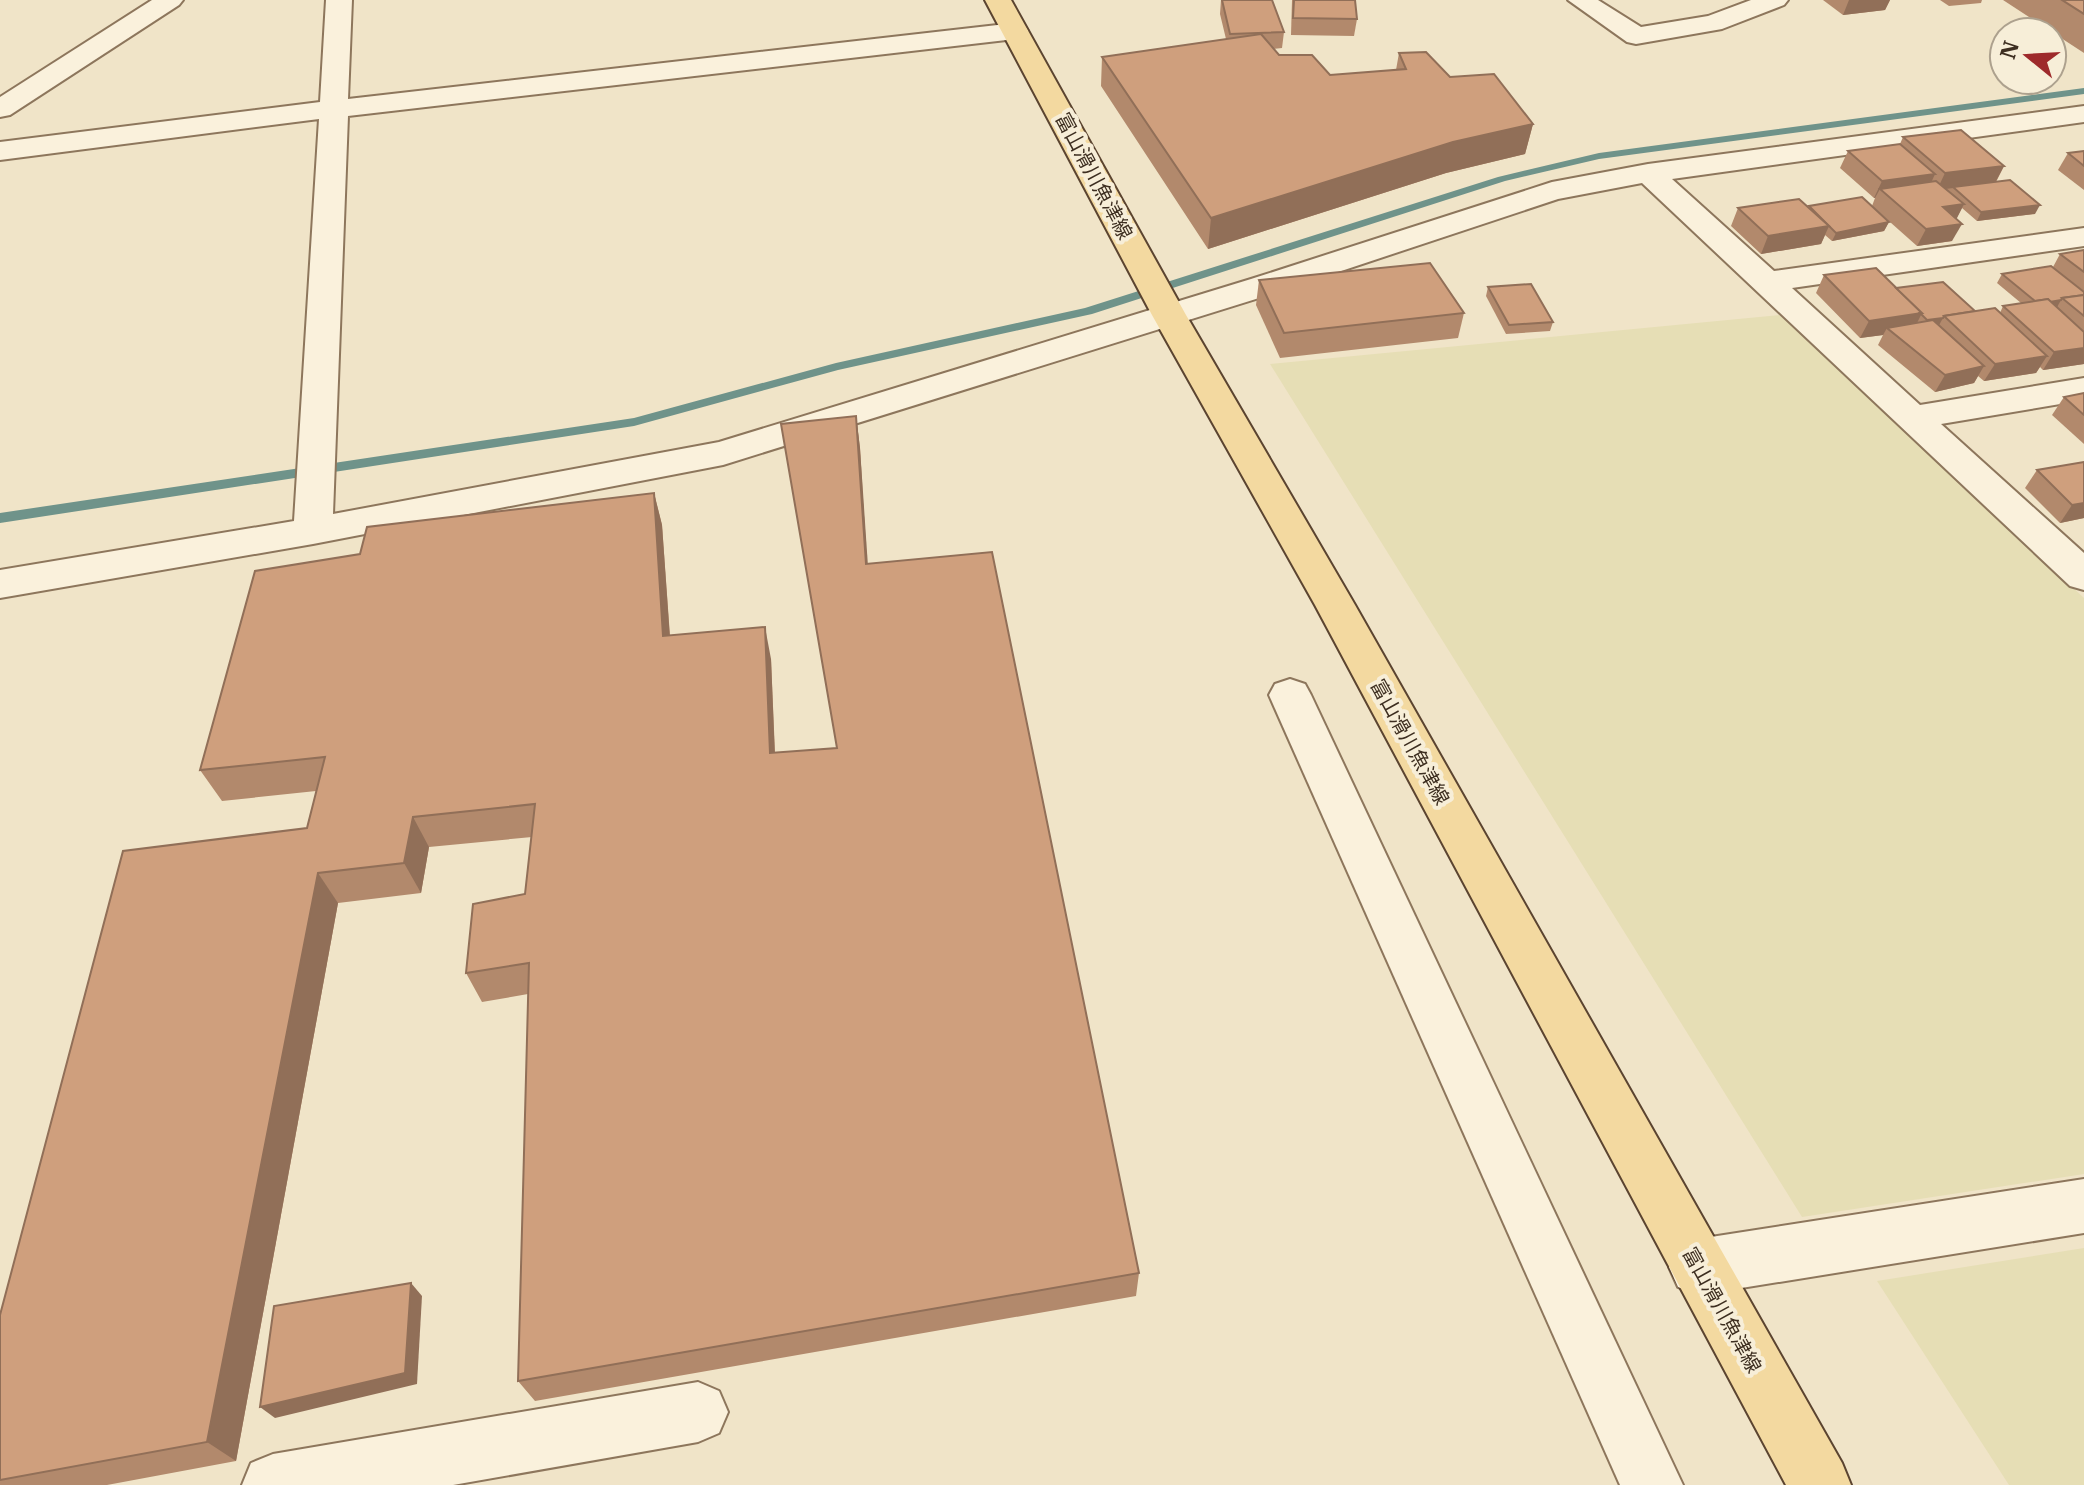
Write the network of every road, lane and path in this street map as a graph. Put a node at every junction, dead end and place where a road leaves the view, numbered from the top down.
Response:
1 (170, 0) edge
2 (339, 0) edge
3 (998, 0) edge
4 (1581, 0) edge
5 (1775, 0) edge
6 (1015, 31) junction
7 (0, 109) edge
8 (334, 109) junction
9 (2084, 114) edge
10 (0, 151) edge
11 (1648, 173) junction
12 (2084, 237) edge
13 (1767, 282) junction
14 (1169, 315) junction
15 (2084, 389) edge
16 (1913, 417) junction
17 (313, 531) junction
18 (2083, 573) edge
19 (0, 584) edge
20 (1290, 695) dead end
21 (2081, 1206) edge
22 (1698, 1267) junction
23 (698, 1412) dead end
24 (273, 1485) edge
25 (1652, 1485) edge
26 (1820, 1485) edge

1 - 7 street
2 - 8 street
3 - 6 main road, 富山滑川魚津線
4 - 5 street
6 - 8 street
6 - 14 main road, 富山滑川魚津線
8 - 10 street
8 - 17 street
9 - 11 street
11 - 13 street
11 - 14 street
12 - 13 street
13 - 16 street
14 - 17 street
14 - 22 main road, 富山滑川魚津線
15 - 16 street
16 - 18 street
17 - 19 street
20 - 25 street
21 - 22 street
22 - 26 main road, 富山滑川魚津線
23 - 24 street

